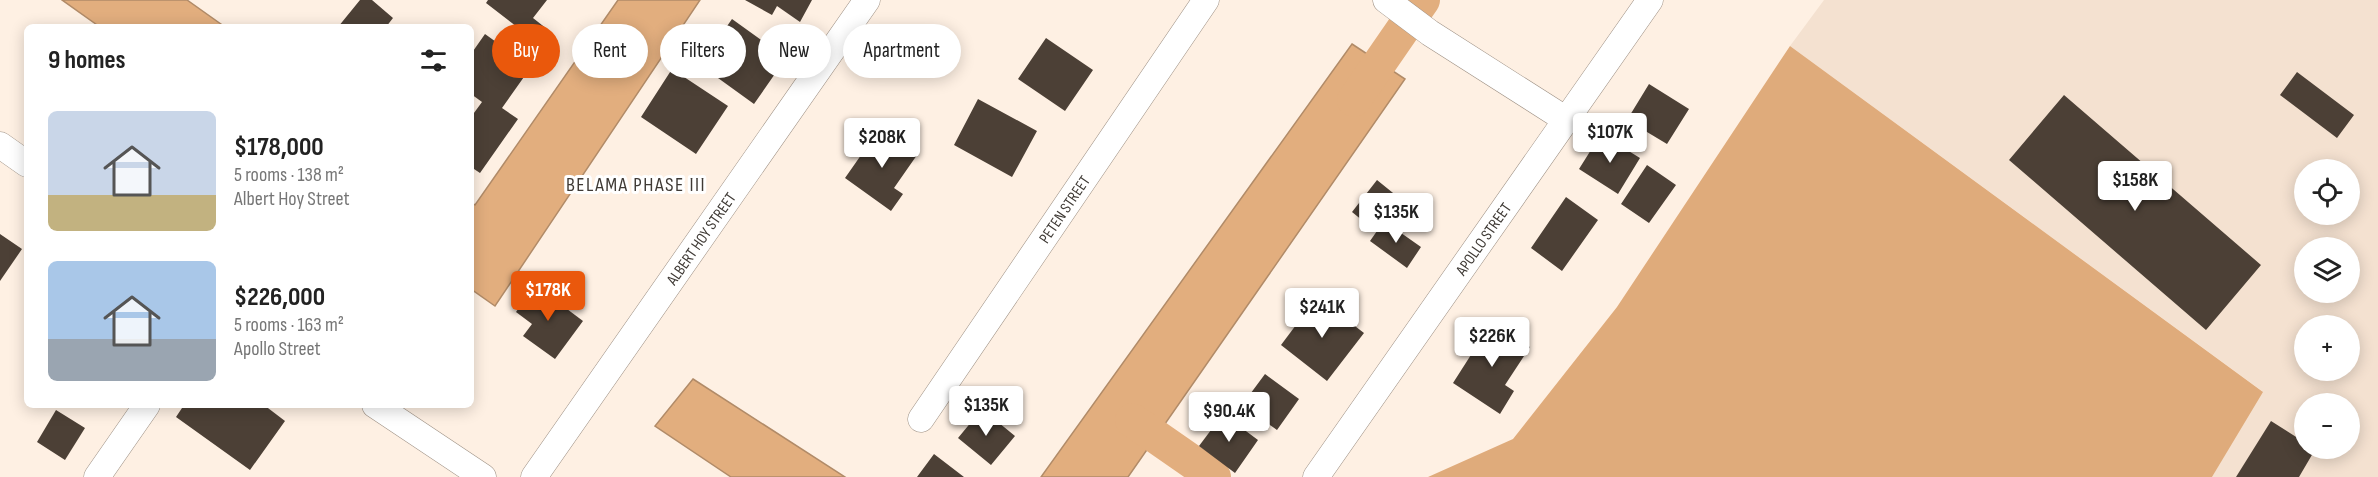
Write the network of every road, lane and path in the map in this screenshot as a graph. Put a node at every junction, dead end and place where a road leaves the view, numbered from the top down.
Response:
1 (867, 0) edge
2 (1206, 0) edge
3 (1387, 0) edge
4 (1650, 0) edge
5 (1565, 119) junction
6 (0, 145) edge
7 (24, 162) edge
8 (145, 408) edge
9 (380, 408) edge
10 (921, 419) dead end
11 (97, 477) edge
12 (483, 477) edge
13 (534, 477) edge
14 (1316, 477) edge

1 - 13 street, ALBERT HOY STREET
2 - 10 street, PETEN STREET
3 - 5 street
4 - 5 street, APOLLO STREET
5 - 14 street, APOLLO STREET
6 - 7 street
8 - 11 street
9 - 12 street

